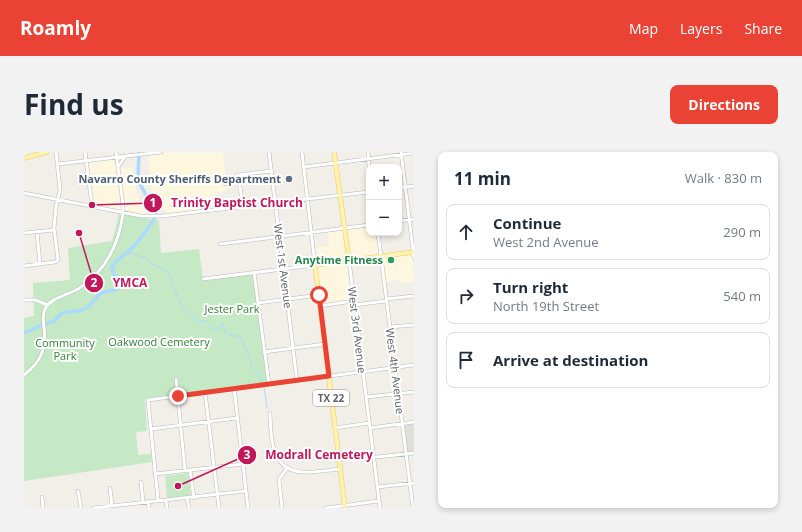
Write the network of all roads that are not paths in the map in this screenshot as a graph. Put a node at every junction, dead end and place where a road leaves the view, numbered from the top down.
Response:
1 (47, 152) edge
2 (56, 152) edge
3 (85, 152) edge
4 (116, 152) edge
5 (161, 152) edge
6 (269, 152) edge
7 (302, 152) edge
8 (334, 152) edge
9 (368, 152) edge
10 (401, 153) edge
11 (414, 153) edge
12 (127, 156) junction
13 (116, 157) junction
14 (24, 158) edge
15 (368, 159) junction
16 (87, 161) junction
17 (336, 163) junction
18 (58, 164) junction
19 (369, 164) edge
20 (304, 167) junction
21 (117, 168) junction
22 (271, 171) junction
23 (238, 175) junction
24 (225, 184) dead end
25 (414, 186) edge
26 (405, 188) junction
27 (366, 192) edge
28 (24, 193) edge
29 (340, 196) junction
30 (58, 199) junction
31 (308, 199) junction
32 (275, 204) junction
33 (92, 205) junction
34 (243, 207) junction
35 (123, 212) junction
36 (409, 220) junction
37 (414, 220) edge
38 (402, 221) edge
39 (366, 225) edge
40 (344, 228) junction
41 (54, 230) junction
42 (37, 232) junction
43 (312, 232) junction
44 (24, 233) edge
45 (280, 236) junction
46 (378, 236) edge
47 (220, 244) dead end
48 (414, 252) edge
49 (380, 256) junction
50 (414, 258) edge
51 (349, 260) junction
52 (40, 264) junction
53 (315, 265) junction
54 (24, 266) edge
55 (284, 269) junction
56 (254, 273) junction
57 (203, 279) dead end
58 (319, 295) junction
59 (414, 296) edge
60 (287, 299) junction
61 (24, 300) edge
62 (386, 300) junction
63 (258, 303) junction
64 (354, 303) junction
65 (48, 305) junction
66 (320, 306) junction
67 (414, 325) edge
68 (390, 327) junction
69 (325, 344) junction
70 (293, 348) junction
71 (264, 352) junction
72 (414, 365) edge
73 (395, 367) junction
74 (362, 371) junction
75 (24, 375) edge
76 (329, 376) junction
77 (176, 379) dead end
78 (297, 380) junction
79 (269, 384) junction
80 (234, 388) junction
81 (204, 392) junction
82 (414, 392) edge
83 (398, 394) junction
84 (178, 396) junction
85 (366, 397) junction
86 (270, 413) dead end
87 (237, 418) junction
88 (209, 422) junction
89 (414, 422) edge
90 (369, 423) junction
91 (402, 424) junction
92 (180, 425) junction
93 (335, 428) junction
94 (370, 428) junction
95 (151, 429) junction
96 (414, 453) edge
97 (406, 454) junction
98 (374, 456) junction
99 (339, 459) junction
100 (243, 464) junction
101 (214, 467) junction
102 (288, 467) junction
103 (340, 468) junction
104 (185, 470) junction
105 (190, 470) junction
106 (156, 474) junction
107 (141, 482) dead end
108 (412, 483) edge
109 (378, 487) junction
110 (110, 488) dead end
111 (78, 491) dead end
112 (246, 491) junction
113 (217, 495) junction
114 (42, 497) dead end
115 (187, 498) junction
116 (194, 498) junction
117 (158, 500) junction
118 (148, 501) junction
119 (166, 501) junction
120 (379, 501) junction
121 (143, 502) junction
122 (112, 506) junction
123 (117, 507) edge
124 (344, 507) edge
125 (43, 508) edge
126 (81, 508) edge
127 (93, 508) edge
128 (149, 508) edge
129 (167, 508) edge
130 (189, 508) edge
131 (218, 508) edge
132 (248, 508) edge
133 (282, 508) edge
134 (326, 508) edge
135 (380, 508) edge
136 (413, 508) edge

1 - 14 main road
2 - 18 street
3 - 16 street
4 - 13 street
5 - 12 street
6 - 22 street, West 1st Avenue
7 - 20 street
8 - 17 main road, West 3rd Avenue
9 - 15 street
10 - 11 street
10 - 15 street
10 - 26 street
12 - 13 street
12 - 21 street
13 - 16 street
13 - 21 street
15 - 17 street
15 - 19 street
16 - 18 street
16 - 33 street
17 - 20 street
17 - 29 main road, West 3rd Avenue
18 - 30 street
20 - 31 street
21 - 35 street
22 - 23 street
22 - 32 street, West 1st Avenue
23 - 24 street
23 - 34 street
25 - 26 street
26 - 36 street
27 - 29 street
28 - 30 street
29 - 31 street
29 - 40 main road, West 3rd Avenue
30 - 33 street
30 - 41 street
31 - 32 street
31 - 43 street
32 - 34 street
32 - 45 street, West 1st Avenue
33 - 35 street
34 - 35 street
35 - 65 street
36 - 37 street
36 - 38 street
36 - 48 street
39 - 40 street
40 - 43 street
40 - 51 main road, West 3rd Avenue
41 - 42 street
41 - 52 street
42 - 44 street
42 - 52 street
43 - 45 street
43 - 53 street
45 - 47 street
45 - 55 street, West 1st Avenue
46 - 49 street, West 4th Avenue
48 - 49 main road
48 - 50 street
49 - 51 main road
49 - 62 street, West 4th Avenue
51 - 53 main road
51 - 64 street, West 3rd Avenue
52 - 54 street
53 - 55 street
53 - 58 main road, TX 22
55 - 56 street
55 - 60 street, West 1st Avenue
56 - 57 street
56 - 63 street
58 - 60 street
58 - 66 main road, TX 22
59 - 62 street
60 - 63 street
60 - 70 street, West 1st Avenue
61 - 65 street
62 - 64 street
62 - 68 street, West 4th Avenue
63 - 71 street
64 - 66 street
64 - 74 street, West 3rd Avenue
65 - 75 street
66 - 69 main road, TX 22
67 - 68 street
68 - 73 street, West 4th Avenue
69 - 70 street
69 - 76 main road, TX 22
70 - 71 street
70 - 78 street, West 1st Avenue
71 - 79 street
72 - 73 street
73 - 74 street
73 - 83 street, West 4th Avenue
74 - 76 street
74 - 85 street, West 3rd Avenue
76 - 78 street
76 - 93 main road, TX 22
77 - 84 street
78 - 79 street
79 - 80 street
80 - 81 street
80 - 87 street
81 - 84 street
81 - 88 street
82 - 83 street
83 - 85 street
83 - 91 street, West 4th Avenue
84 - 92 street
84 - 95 street
85 - 90 street, West 3rd Avenue
86 - 102 street
87 - 88 street
87 - 100 street
88 - 92 street
88 - 101 street
89 - 91 street
90 - 93 street
90 - 94 street, West 3rd Avenue
91 - 94 street
91 - 97 street, West 4th Avenue
92 - 95 street
92 - 104 street
93 - 99 main road, TX 22
94 - 98 street, West 3rd Avenue
95 - 106 street
96 - 97 street
97 - 98 street
97 - 108 street, West 4th Avenue
98 - 99 street
98 - 109 street, West 3rd Avenue
99 - 103 main road, TX 22
100 - 101 street
100 - 112 street
101 - 105 street
101 - 113 street
102 - 103 street
102 - 133 street
103 - 124 main road, TX 22
104 - 105 street
104 - 106 street
105 - 116 street
106 - 117 street
107 - 121 street
108 - 109 street
108 - 136 street, West 4th Avenue
109 - 120 street, West 3rd Avenue
110 - 122 street
111 - 126 street
112 - 113 street
112 - 132 street
113 - 116 street
113 - 131 street
114 - 125 street
115 - 116 street
115 - 119 street
115 - 130 street
117 - 118 street
117 - 119 street
118 - 121 street
118 - 128 street
119 - 129 street
120 - 124 street
120 - 135 street, West 3rd Avenue
121 - 123 street
122 - 123 street
122 - 127 street
124 - 134 street

